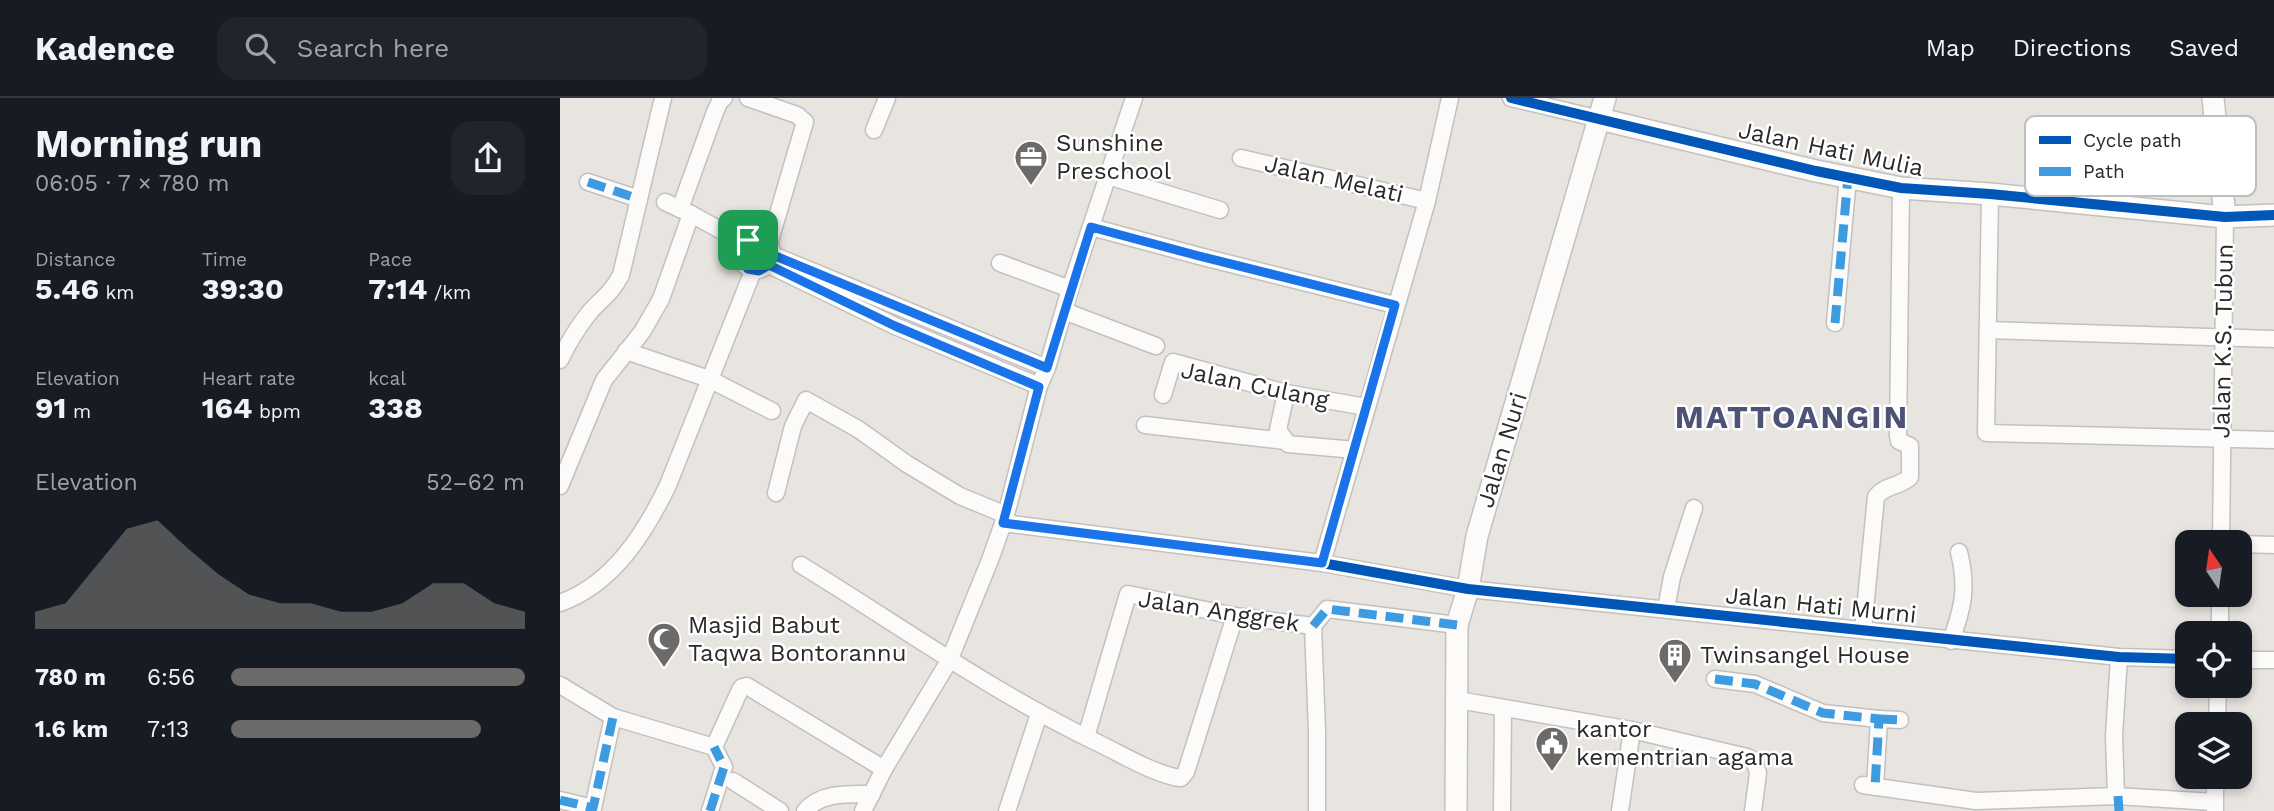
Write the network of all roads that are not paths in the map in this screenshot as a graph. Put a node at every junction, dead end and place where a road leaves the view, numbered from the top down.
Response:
1 (663, 98) edge
2 (724, 98) edge
3 (748, 98) edge
4 (887, 98) edge
5 (1134, 98) edge
6 (1450, 98) edge
7 (1511, 98) edge
8 (2213, 98) edge
9 (1602, 108) edge
10 (2215, 116) edge
11 (874, 130) dead end
12 (1241, 158) dead end
13 (1108, 176) junction
14 (1847, 177) junction
15 (588, 183) dead end
16 (1901, 188) junction
17 (1990, 194) junction
18 (2223, 196) edge
19 (639, 199) junction
20 (1427, 201) junction
21 (665, 202) dead end
22 (1220, 209) dead end
23 (686, 211) junction
24 (2274, 215) edge
25 (2225, 217) junction
26 (1091, 227) junction
27 (744, 243) junction
28 (766, 259) junction
29 (1000, 263) dead end
30 (1070, 289) junction
31 (1395, 305) junction
32 (904, 309) junction
33 (1064, 311) junction
34 (1835, 323) dead end
35 (895, 326) junction
36 (1988, 330) junction
37 (2223, 338) junction
38 (2274, 339) edge
39 (989, 344) junction
40 (1156, 346) dead end
41 (626, 351) junction
42 (560, 360) edge
43 (981, 362) junction
44 (1047, 368) junction
45 (709, 379) junction
46 (1039, 387) junction
47 (1286, 393) junction
48 (1163, 395) dead end
49 (1366, 407) junction
50 (772, 411) dead end
51 (1145, 425) dead end
52 (2221, 439) junction
53 (2274, 440) edge
54 (1284, 441) junction
55 (1355, 450) junction
56 (560, 486) edge
57 (776, 494) dead end
58 (1694, 508) dead end
59 (1005, 519) junction
60 (2221, 530) edge
61 (2252, 544) edge
62 (2274, 545) edge
63 (1959, 552) dead end
64 (1322, 563) junction
65 (801, 565) dead end
66 (1460, 587) junction
67 (560, 603) edge
68 (1666, 609) junction
69 (1235, 616) junction
70 (1457, 625) junction
71 (1313, 626) junction
72 (1863, 630) junction
73 (1951, 641) junction
74 (2119, 657) junction
75 (2175, 659) edge
76 (2252, 660) edge
77 (2274, 660) edge
78 (949, 661) junction
79 (1715, 679) dead end
80 (560, 685) edge
81 (1458, 700) junction
82 (1503, 708) junction
83 (1039, 713) junction
84 (613, 717) junction
85 (1880, 719) junction
86 (1900, 720) dead end
87 (1632, 730) junction
88 (1086, 737) junction
89 (714, 747) junction
90 (884, 769) junction
91 (733, 781) dead end
92 (2215, 789) edge
93 (872, 794) junction
94 (560, 800) edge
95 (2118, 801) edge
96 (808, 807) edge
97 (2214, 807) edge
98 (710, 811) edge
99 (780, 811) edge
100 (863, 811) edge
101 (1007, 811) edge
102 (1317, 811) edge
103 (1456, 811) edge
104 (1502, 811) edge
105 (1620, 811) edge
106 (1753, 811) edge

1 - 19 street
2 - 23 street
3 - 28 street
4 - 11 street
5 - 13 street
6 - 20 street
7 - 9 street, Jalan Hati Mulia
8 - 10 street, Jalan K.S. Tubun
9 - 14 street, Jalan Hati Mulia
9 - 66 street, Jalan Nuri
12 - 20 street, Jalan Melati
13 - 22 street
13 - 26 street
14 - 16 street, Jalan Hati Mulia
14 - 34 street
15 - 19 street
16 - 17 street, Jalan Hati Mulia
16 - 72 street
17 - 25 street, Jalan Hati Mulia
17 - 36 street
18 - 25 street, Jalan K.S. Tubun
19 - 42 street
20 - 31 street
21 - 23 street
23 - 27 street
23 - 41 street
24 - 25 street, Jalan Hati Mulia
25 - 37 street, Jalan K.S. Tubun
26 - 30 street
26 - 31 street
27 - 28 street
27 - 28 street
28 - 32 street
28 - 35 street
28 - 45 street
29 - 30 street
30 - 33 street
31 - 49 street
32 - 35 street
32 - 39 street
33 - 40 street
33 - 44 street
35 - 43 street
36 - 37 street
36 - 52 street
37 - 38 street
37 - 52 street, Jalan K.S. Tubun
39 - 43 street
39 - 44 street
41 - 45 street
41 - 56 street
43 - 46 street
44 - 46 street
45 - 50 street
45 - 67 street
46 - 59 street
47 - 48 street, Jalan Culang
47 - 49 street, Jalan Culang
47 - 54 street
49 - 55 street
51 - 54 street
52 - 53 street
52 - 60 street, Jalan K.S. Tubun
54 - 55 street
55 - 64 street
57 - 59 street, Jalan Hati Murni
58 - 68 street
59 - 64 street, Jalan Hati Murni
59 - 78 street
61 - 62 street
63 - 73 street
64 - 66 street, Jalan Hati Murni
65 - 78 street
66 - 68 street, Jalan Hati Murni
66 - 70 street, Jalan Nuri
68 - 72 street, Jalan Hati Murni
69 - 71 street, Jalan Anggrek
69 - 88 street, Jalan Anggrek
69 - 88 street
70 - 71 street
70 - 81 street, Jalan Nuri
71 - 102 street, Jalan Anggrek
72 - 73 street, Jalan Hati Murni
73 - 74 street, Jalan Hati Murni
74 - 75 street, Jalan Hati Murni
74 - 95 street
76 - 77 street
78 - 83 street
78 - 90 street
79 - 85 street
80 - 84 street
81 - 82 street
81 - 103 street, Jalan Nuri
82 - 87 street
82 - 104 street
83 - 88 street
83 - 101 street
84 - 89 street
84 - 94 street
85 - 86 street
85 - 95 street
87 - 105 street
87 - 106 street
89 - 90 street
89 - 98 street
90 - 93 street
91 - 99 street
92 - 97 street
93 - 96 street
93 - 100 street
95 - 97 street

